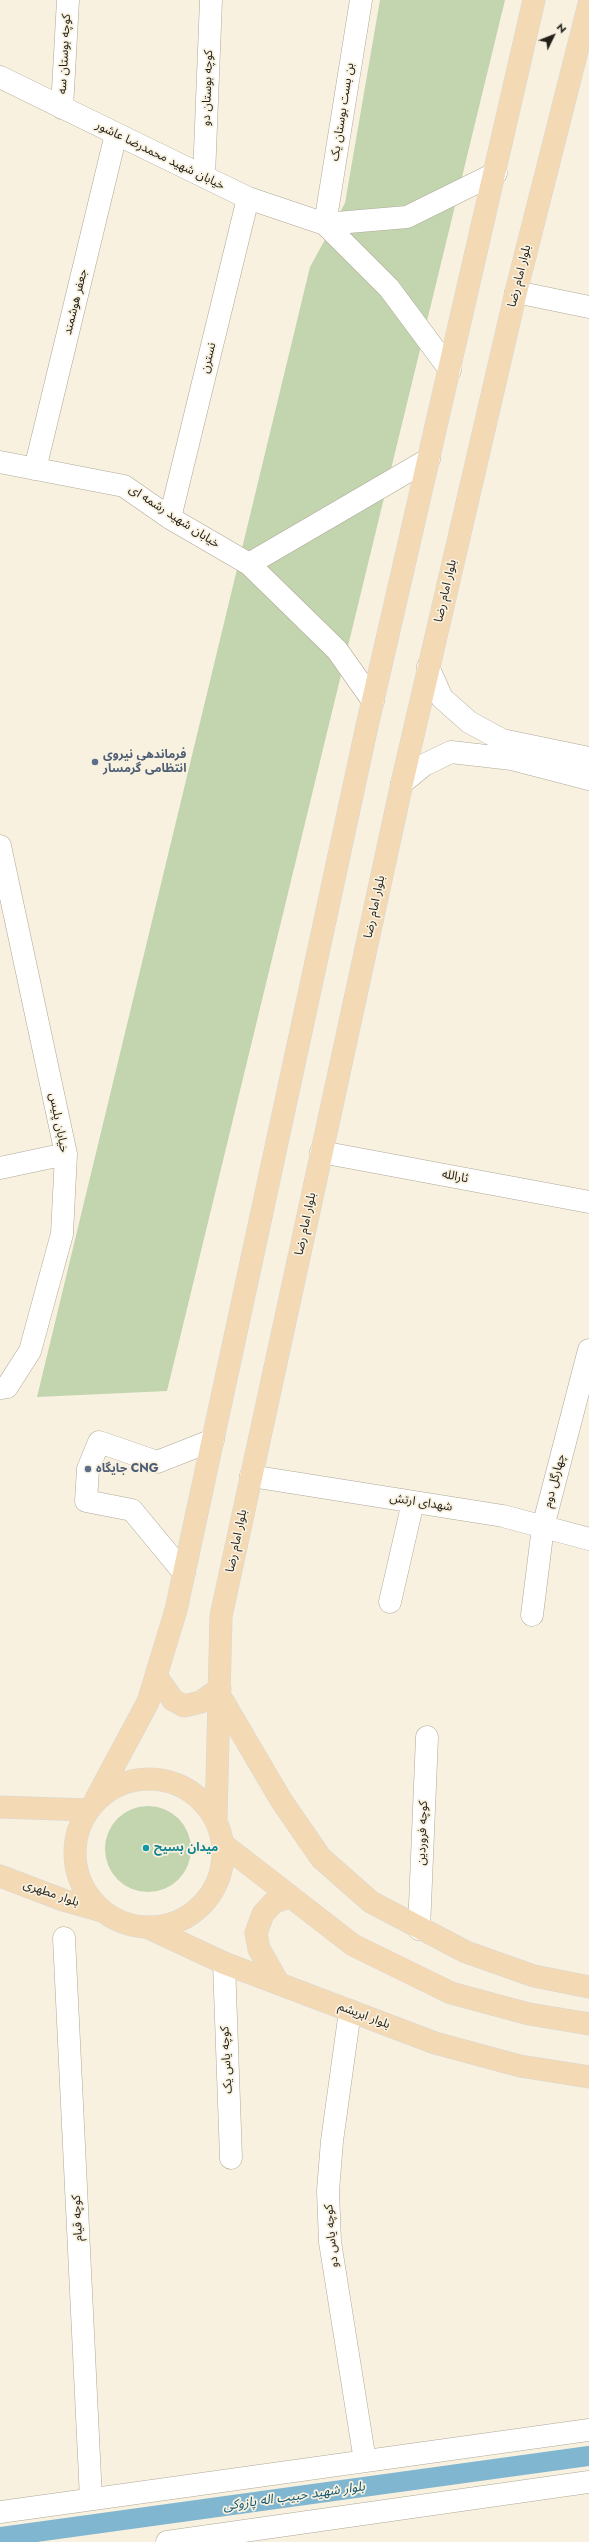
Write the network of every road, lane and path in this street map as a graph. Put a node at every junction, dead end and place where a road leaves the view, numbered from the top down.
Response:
1 (68, 0) edge
2 (211, 0) edge
3 (361, 0) edge
4 (534, 0) edge
5 (589, 4) edge
6 (0, 77) edge
7 (62, 108) junction
8 (116, 134) junction
9 (496, 172) junction
10 (204, 176) junction
11 (248, 198) junction
12 (325, 224) junction
13 (516, 292) junction
14 (589, 307) edge
15 (450, 370) junction
16 (429, 459) junction
17 (0, 462) edge
18 (35, 469) junction
19 (170, 518) junction
20 (249, 564) junction
21 (428, 667) junction
22 (373, 701) junction
23 (589, 758) edge
24 (552, 759) junction
25 (589, 779) edge
26 (402, 783) junction
27 (0, 846) edge
28 (321, 1152) junction
29 (66, 1154) junction
30 (0, 1168) edge
31 (589, 1202) edge
32 (589, 1350) edge
33 (0, 1388) edge
34 (212, 1440) junction
35 (251, 1476) junction
36 (413, 1502) junction
37 (543, 1527) junction
38 (589, 1539) edge
39 (184, 1573) junction
40 (390, 1602) dead end
41 (532, 1615) dead end
42 (156, 1676) junction
43 (220, 1692) junction
44 (427, 1737) dead end
45 (92, 1805) junction
46 (0, 1807) edge
47 (216, 1820) junction
48 (224, 1845) junction
49 (0, 1876) edge
50 (291, 1897) junction
51 (102, 1911) junction
52 (149, 1928) junction
53 (419, 1929) junction
54 (64, 1938) dead end
55 (224, 1963) junction
56 (279, 1984) junction
57 (589, 1986) edge
58 (350, 2011) junction
59 (589, 2024) edge
60 (589, 2077) edge
61 (231, 2158) dead end
62 (589, 2430) edge
63 (365, 2461) junction
64 (589, 2482) edge
65 (91, 2499) junction
66 (0, 2512) edge
67 (167, 2542) edge

1 - 7 street, کوچه بوستان سه
2 - 10 street, کوچه بوستان دو
3 - 12 street, بن بست بوستان یک
4 - 9 main road
5 - 13 main road, بلوار امام رضا
6 - 7 street, خیابان شهید محمدرضا عاشور
7 - 8 street, خیابان شهید محمدرضا عاشور
8 - 10 street, خیابان شهید محمدرضا عاشور
8 - 18 street, جعفر هوشمند
9 - 12 street
9 - 15 main road
10 - 11 street, خیابان شهید محمدرضا عاشور
11 - 12 street, خیابان شهید محمدرضا عاشور
11 - 19 street, نسترن
12 - 15 street
13 - 14 street
13 - 21 main road, بلوار امام رضا
15 - 16 main road
16 - 20 street
16 - 22 main road
17 - 18 street, خیابان شهید رشمه ای
18 - 19 street, خیابان شهید رشمه ای
19 - 20 street, خیابان شهید رشمه ای
20 - 22 street, خیابان شهید رشمه ای
21 - 24 street
21 - 26 main road, بلوار امام رضا
22 - 34 main road
23 - 24 street
24 - 25 street
24 - 26 street
26 - 28 main road, بلوار امام رضا
27 - 29 street, خیابان پلیس
28 - 31 street, ثارالله
28 - 35 main road, بلوار امام رضا
29 - 30 street
29 - 33 street, خیابان پلیس
32 - 37 street, چهارگل دوم
34 - 39 main road
34 - 39 street
35 - 36 street, شهدای ارتش
35 - 43 main road, بلوار امام رضا
36 - 37 street, شهدای ارتش
36 - 40 street
37 - 38 street, شهدای ارتش
37 - 41 street, چهارگل دوم
39 - 42 main road
42 - 43 main road
42 - 45 main road
43 - 47 main road, بلوار امام رضا
43 - 53 main road
44 - 53 street, کوچه فروردین
45 - 46 main road
45 - 47 main road
45 - 51 main road
47 - 48 main road
48 - 50 main road
48 - 52 main road
49 - 51 main road, بلوار مطهری
50 - 56 main road
50 - 59 main road
51 - 52 main road
52 - 55 main road, بلوار ابریشم
53 - 57 main road
54 - 65 street, کوچه قیام
55 - 56 main road, بلوار ابریشم
55 - 61 street, کوچه یاس یک
56 - 58 main road, بلوار ابریشم
58 - 60 main road, بلوار ابریشم
58 - 63 street, کوچه یاس دو
62 - 63 street
63 - 65 street
64 - 67 street
65 - 66 street

